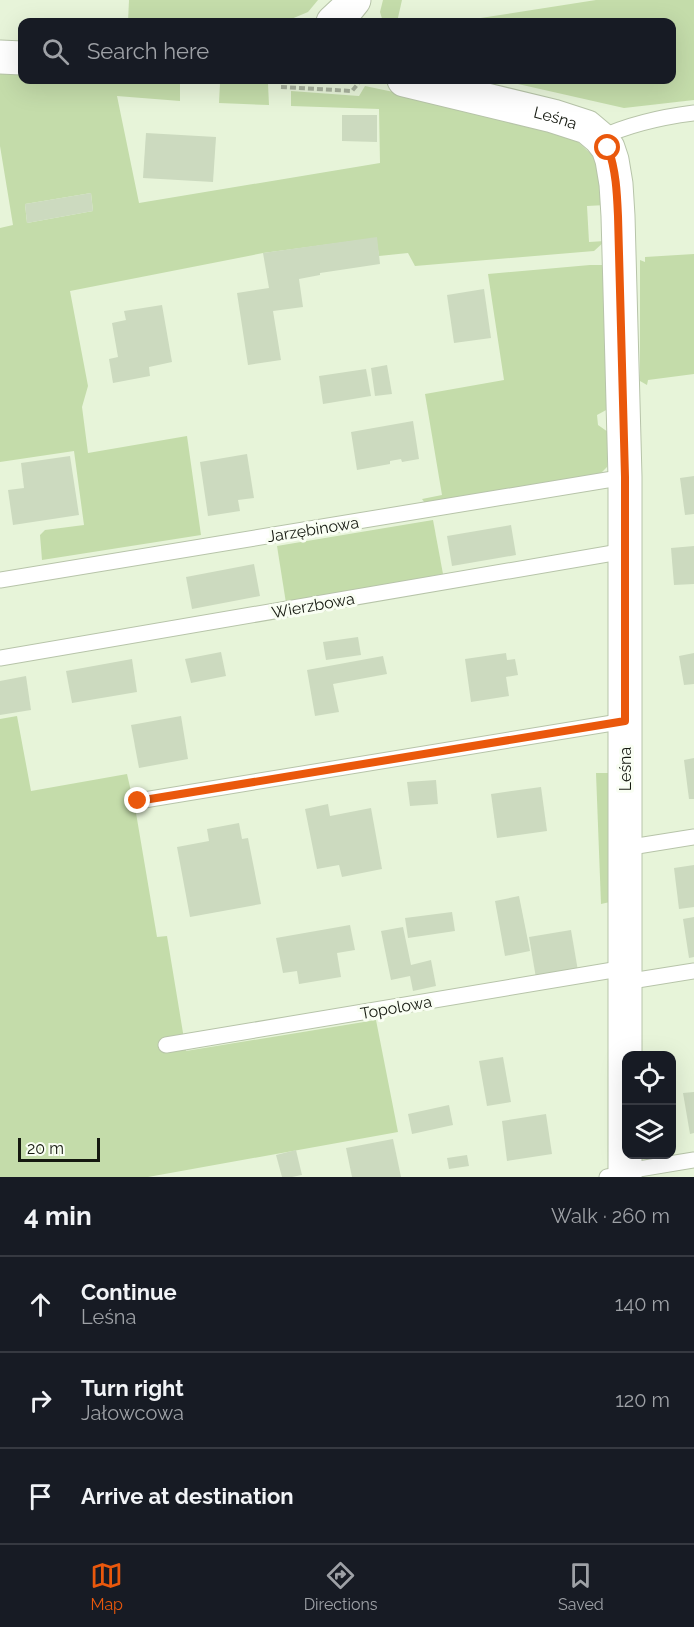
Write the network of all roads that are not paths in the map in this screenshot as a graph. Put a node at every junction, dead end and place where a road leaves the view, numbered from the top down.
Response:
1 (354, 0) edge
2 (337, 18) edge
3 (0, 57) edge
4 (18, 58) edge
5 (420, 84) edge
6 (694, 113) edge
7 (600, 138) junction
8 (625, 477) junction
9 (625, 551) junction
10 (0, 580) edge
11 (0, 658) edge
12 (625, 721) junction
13 (138, 801) dead end
14 (694, 837) edge
15 (625, 848) junction
16 (694, 970) edge
17 (625, 975) junction
18 (166, 1045) dead end
19 (694, 1160) edge
20 (619, 1176) edge

1 - 2 street
3 - 4 street
5 - 7 street, Leśna
6 - 7 lane
7 - 8 street, Leśna
8 - 9 street, Leśna
8 - 10 lane, Jarzębinowa
9 - 11 lane, Wierzbowa
9 - 12 street, Leśna
12 - 13 lane
12 - 15 street, Leśna
14 - 15 lane
15 - 17 street, Leśna
16 - 17 lane, Topolowa
17 - 18 lane, Topolowa
17 - 20 street, Leśna
19 - 20 lane

